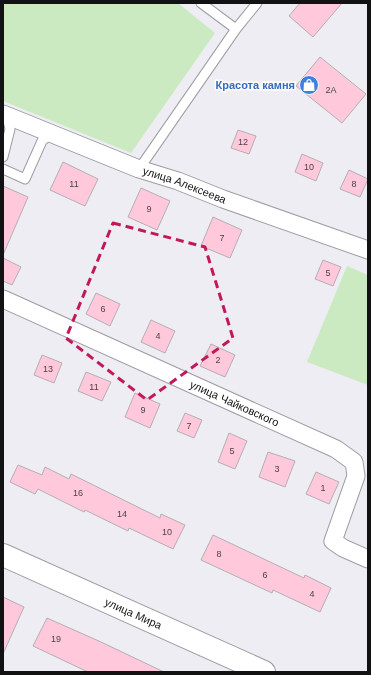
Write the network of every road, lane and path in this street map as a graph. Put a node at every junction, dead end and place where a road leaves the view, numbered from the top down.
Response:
1 (201, 3) edge
2 (257, 3) edge
3 (236, 29) junction
4 (5, 115) edge
5 (50, 134) junction
6 (3, 157) edge
7 (3, 169) edge
8 (139, 169) junction
9 (368, 250) edge
10 (3, 299) edge
11 (3, 556) edge
12 (368, 559) edge
13 (264, 672) edge

1 - 3 lane
2 - 3 lane
3 - 8 lane
4 - 5 street, улица Алексеева
4 - 6 lane
5 - 7 lane
5 - 8 street, улица Алексеева
8 - 9 street, улица Алексеева
10 - 12 street, улица Чайковского
11 - 13 main road, улица Мира

